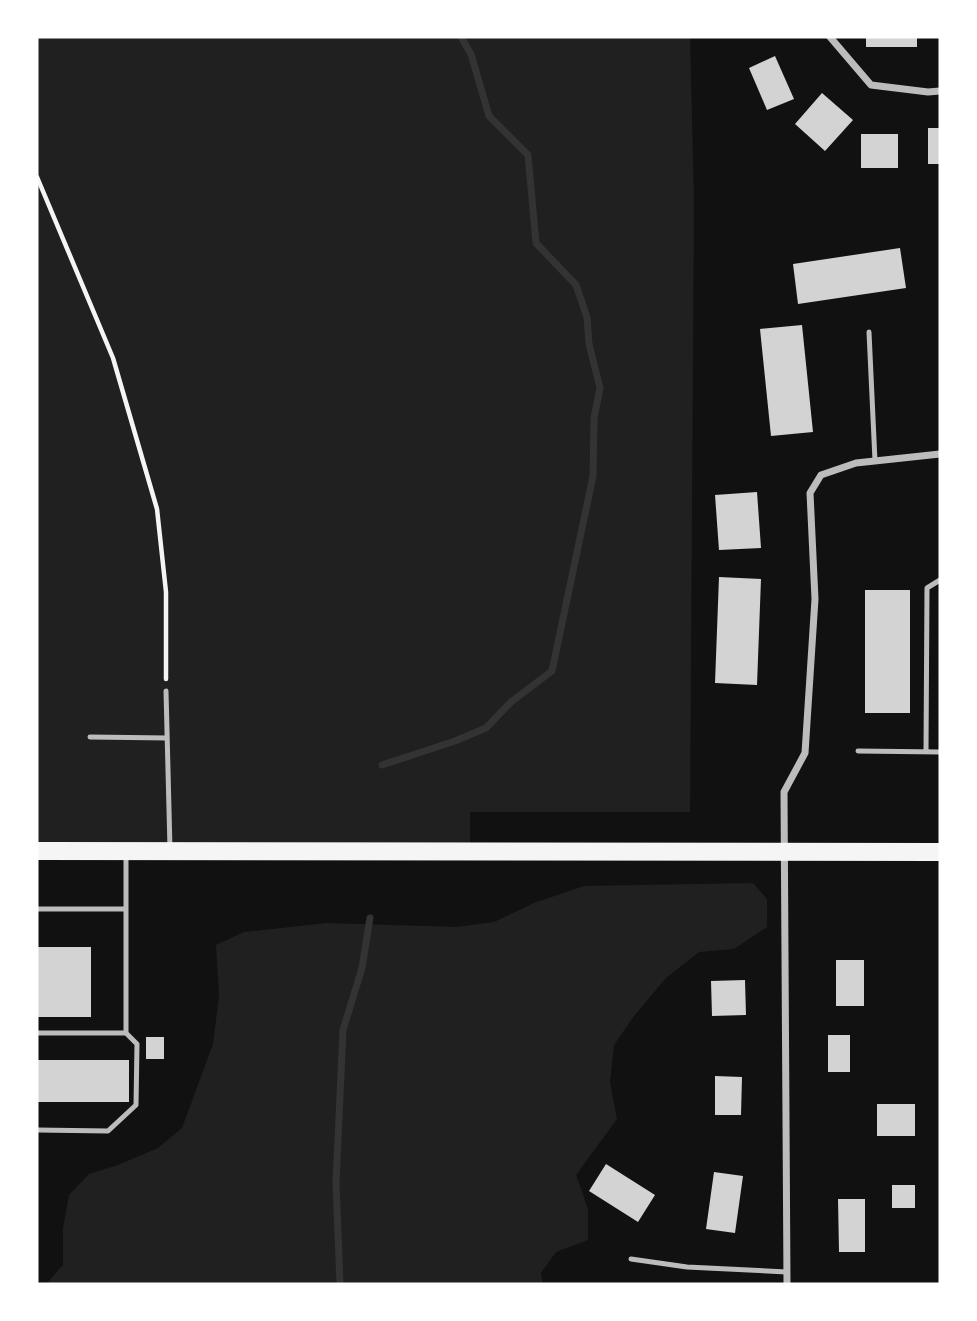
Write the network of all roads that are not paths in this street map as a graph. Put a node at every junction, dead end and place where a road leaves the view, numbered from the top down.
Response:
1 (830, 37) edge
2 (940, 91) edge
3 (869, 332) dead end
4 (940, 454) edge
5 (875, 461) junction
6 (940, 580) edge
7 (166, 691) road end
8 (90, 737) dead end
9 (167, 738) junction
10 (858, 751) dead end
11 (926, 751) junction
12 (940, 752) edge
13 (37, 851) edge
14 (126, 851) junction
15 (170, 852) junction
16 (940, 852) edge
17 (785, 853) junction
18 (37, 909) edge
19 (126, 909) junction
20 (37, 1032) edge
21 (126, 1033) junction
22 (37, 1130) edge
23 (631, 1259) dead end
24 (787, 1272) junction
25 (787, 1284) edge

1 - 2 street
3 - 5 lane
4 - 5 street
5 - 17 street
6 - 11 lane
7 - 9 lane
8 - 9 lane
9 - 15 lane
10 - 11 lane
11 - 12 lane
13 - 14 main road
14 - 15 main road
14 - 19 lane
15 - 17 main road
16 - 17 main road
17 - 24 street
18 - 19 lane
19 - 21 lane
20 - 21 lane
21 - 22 lane
23 - 24 lane
24 - 25 street

